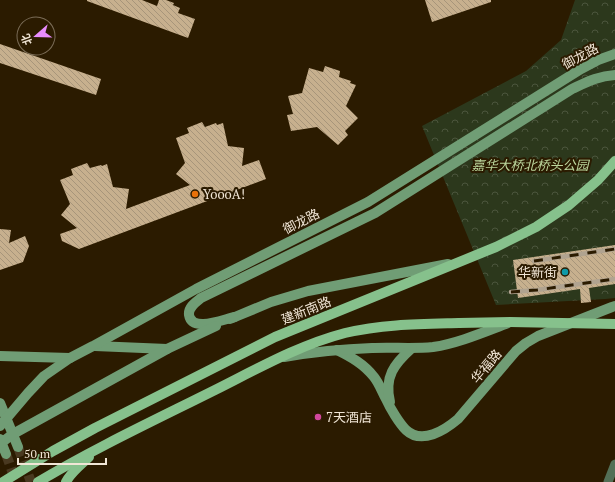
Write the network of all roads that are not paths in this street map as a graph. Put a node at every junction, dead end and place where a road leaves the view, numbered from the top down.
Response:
1 (615, 54) edge
2 (615, 75) edge
3 (615, 161) edge
4 (456, 262) junction
5 (615, 306) edge
6 (235, 317) junction
7 (510, 322) junction
8 (615, 324) edge
9 (93, 346) junction
10 (412, 348) junction
11 (167, 349) junction
12 (336, 350) junction
13 (0, 356) edge
14 (70, 358) junction
15 (281, 358) junction
16 (0, 403) edge
17 (392, 411) junction
18 (3, 422) edge
19 (13, 434) junction
20 (1, 441) edge
21 (103, 446) junction
22 (18, 448) tunnel mouth
23 (6, 454) tunnel mouth
24 (615, 464) edge
25 (3, 482) edge
26 (38, 482) edge
27 (66, 482) edge
28 (608, 482) edge

1 - 9 main road, 御龙路
2 - 6 main road, 御龙路
3 - 4 main road, 建新南路
4 - 6 main road
4 - 25 main road, 建新南路
5 - 17 main road, 华福路
6 - 11 main road
7 - 8 main road, bridge
7 - 10 main road, 华福路
7 - 15 main road, bridge
9 - 11 main road
9 - 14 main road, 御龙路
10 - 12 main road
10 - 17 main road, 华福路
11 - 19 main road
12 - 15 main road
12 - 17 main road, 华福路
13 - 14 main road
14 - 18 main road, 御龙路
15 - 21 main road
16 - 18 main road
18 - 19 main road
19 - 20 main road
19 - 22 main road
20 - 23 main road
21 - 26 main road
21 - 27 main road
24 - 28 street

